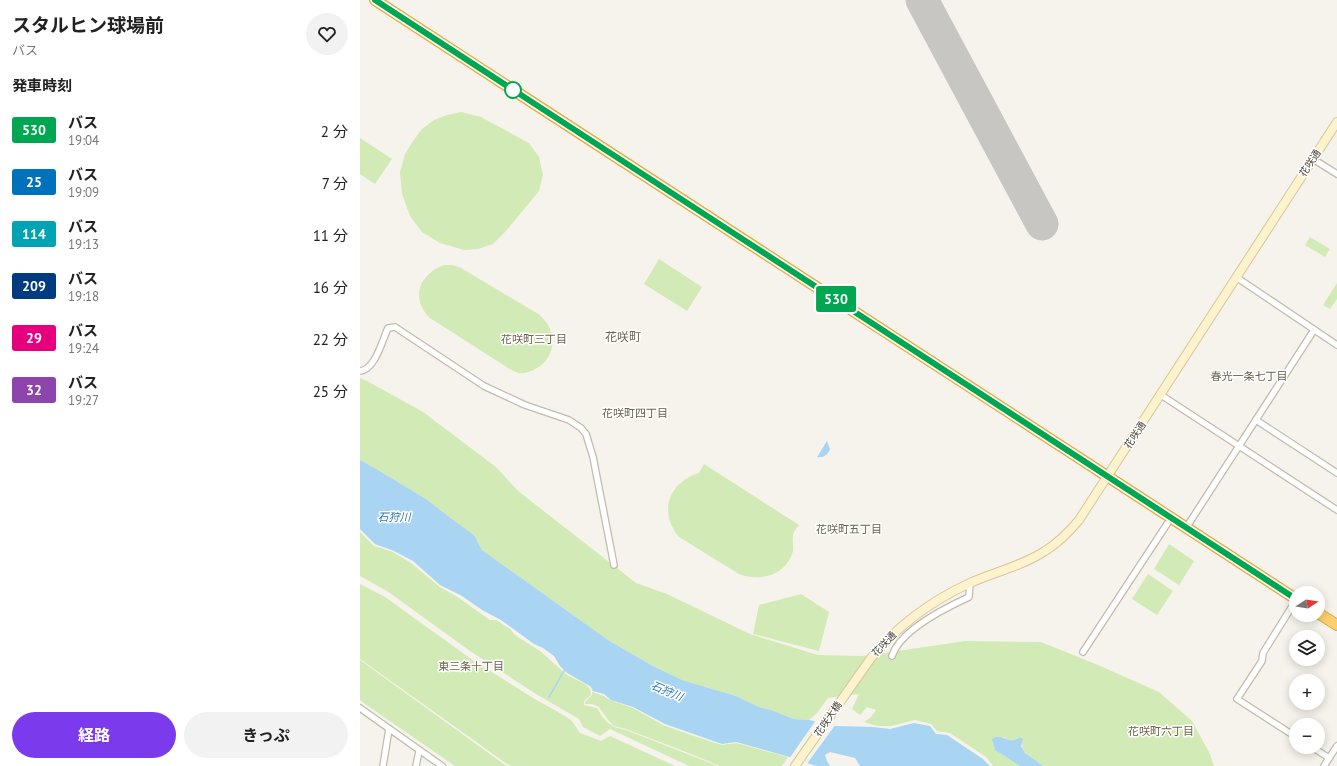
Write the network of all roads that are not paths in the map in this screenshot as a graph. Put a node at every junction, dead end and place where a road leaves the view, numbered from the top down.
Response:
1 (375, 0) edge
2 (1337, 122) edge
3 (1313, 158) junction
4 (1337, 174) edge
5 (1236, 277) junction
6 (1314, 330) junction
7 (1337, 345) edge
8 (360, 371) edge
9 (1161, 395) junction
10 (1256, 420) junction
11 (1239, 445) junction
12 (1337, 473) edge
13 (1108, 476) junction
14 (1337, 510) edge
15 (1171, 518) junction
16 (1186, 528) junction
17 (614, 566) dead end
18 (970, 583) junction
19 (1289, 594) edge
20 (1289, 610) edge
21 (1325, 617) edge
22 (1337, 625) edge
23 (1083, 652) dead end
24 (892, 656) dead end
25 (860, 673) joint
26 (360, 708) edge
27 (389, 729) junction
28 (1289, 732) edge
29 (1337, 746) edge
30 (419, 750) junction
31 (1323, 754) edge
32 (1329, 758) junction
33 (383, 766) edge
34 (416, 766) edge
35 (442, 766) edge
36 (795, 766) edge
37 (1324, 766) edge

1 - 13 highway
2 - 3 street, 花咲通
3 - 4 street
3 - 5 street, 花咲通
5 - 6 street
5 - 9 street, 花咲通
6 - 7 street
6 - 10 street
8 - 17 street
9 - 11 street
9 - 13 street, 花咲通
10 - 11 street
10 - 12 street
11 - 14 street
11 - 16 street
13 - 15 highway
13 - 18 street, 花咲通
15 - 16 highway
15 - 23 street
16 - 19 highway
18 - 24 street
18 - 25 street, 花咲通
20 - 28 street
21 - 22 highway
25 - 36 street, 花咲大橋
26 - 27 street
27 - 30 street
27 - 33 street
29 - 32 street
30 - 34 street
30 - 35 street
31 - 32 street
32 - 37 street

